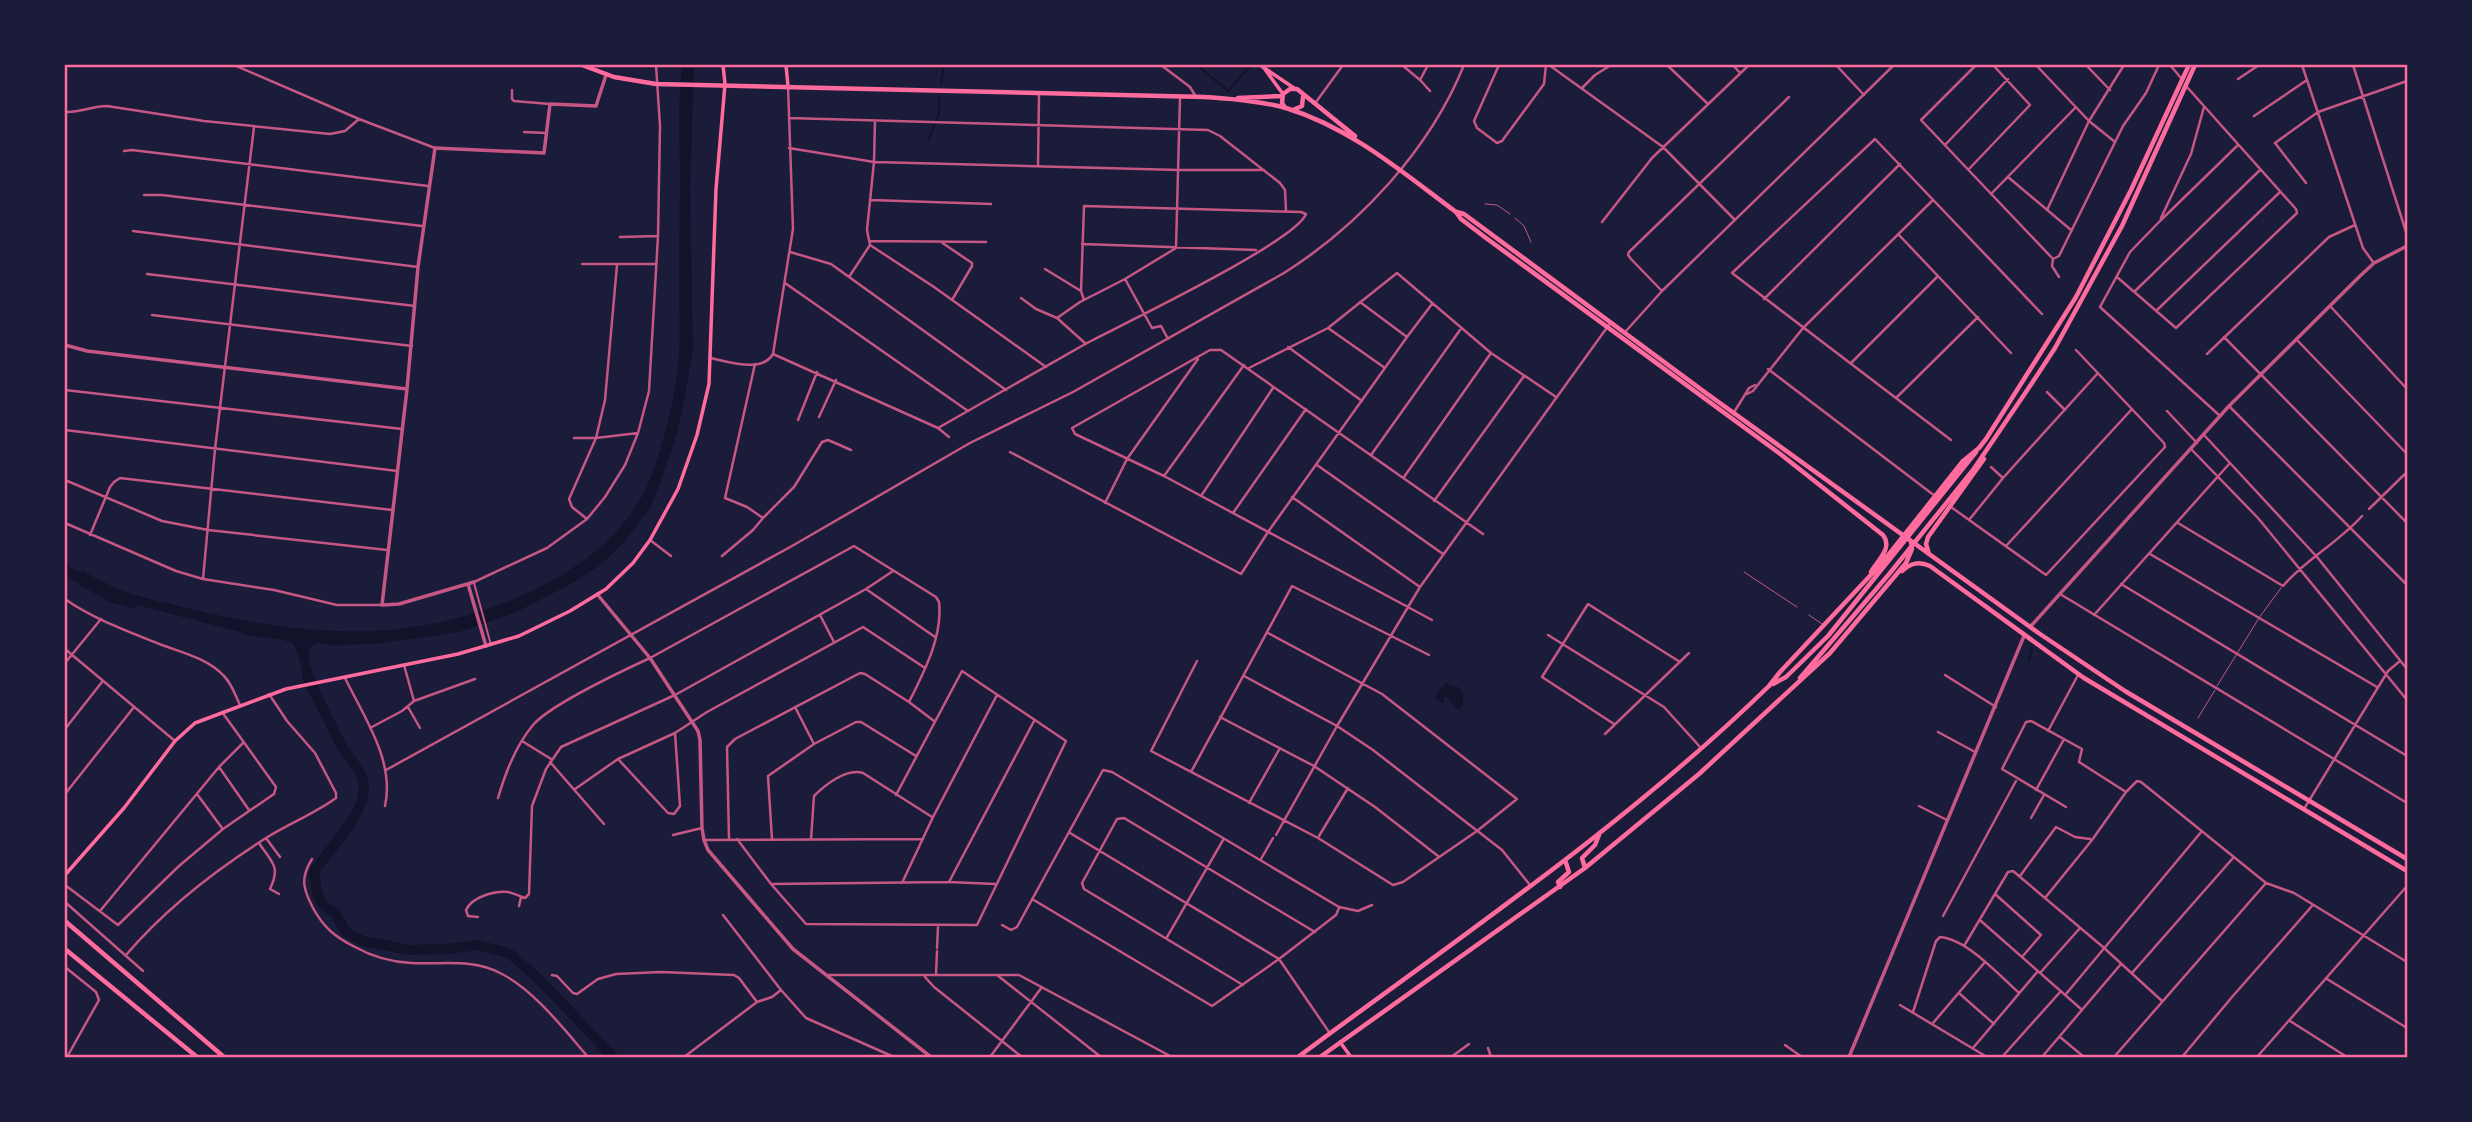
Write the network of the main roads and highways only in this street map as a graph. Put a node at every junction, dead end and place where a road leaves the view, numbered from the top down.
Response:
1 (723, 65) edge
2 (786, 65) edge
3 (2189, 65) edge
4 (2195, 65) edge
5 (585, 66) edge
6 (1262, 66) edge
7 (724, 85) junction
8 (788, 86) junction
9 (1294, 89) junction
10 (1282, 95) junction
11 (1303, 95) junction
12 (1223, 99) junction
13 (1285, 108) junction
14 (1292, 111) junction
15 (1357, 139) junction
16 (1732, 415) junction
17 (1979, 449) junction
18 (1988, 449) junction
19 (1935, 496) junction
20 (1950, 507) junction
21 (1903, 536) junction
22 (1911, 542) junction
23 (1889, 553) junction
24 (1929, 554) junction
25 (1906, 563) junction
26 (1871, 572) junction
27 (1894, 578) junction
28 (1797, 681) junction
29 (1769, 686) junction
30 (1600, 834) junction
31 (2407, 859) edge
32 (1565, 860) junction
33 (1585, 868) junction
34 (2407, 871) edge
35 (65, 875) edge
36 (1559, 887) junction
37 (65, 921) edge
38 (65, 948) edge
39 (1340, 1042) junction
40 (197, 1057) edge
41 (224, 1057) edge
42 (1298, 1057) edge
43 (1320, 1057) edge
44 (1351, 1057) edge

1 - 7 main road
2 - 8 main road
3 - 17 highway
4 - 18 highway
5 - 7 highway
6 - 9 main road
6 - 10 main road
7 - 8 highway
7 - 35 main road
8 - 12 highway
9 - 10 highway
9 - 11 highway
10 - 12 highway
10 - 13 highway
11 - 14 highway
11 - 15 highway
12 - 13 highway
13 - 14 highway
14 - 15 highway
15 - 16 highway
16 - 21 highway
16 - 26 highway
17 - 19 highway
17 - 29 highway
18 - 20 highway
18 - 28 highway
19 - 20 highway
19 - 21 highway
20 - 24 highway
21 - 22 highway
21 - 23 highway
22 - 24 highway
22 - 25 highway
23 - 25 highway
23 - 26 highway
24 - 31 highway
25 - 27 highway
26 - 29 highway
27 - 28 highway
27 - 34 highway
28 - 33 highway
29 - 30 highway
30 - 32 highway
30 - 33 highway
32 - 36 highway
32 - 42 highway
33 - 36 highway
36 - 39 highway
37 - 41 highway
38 - 40 highway
39 - 43 highway
39 - 44 main road

